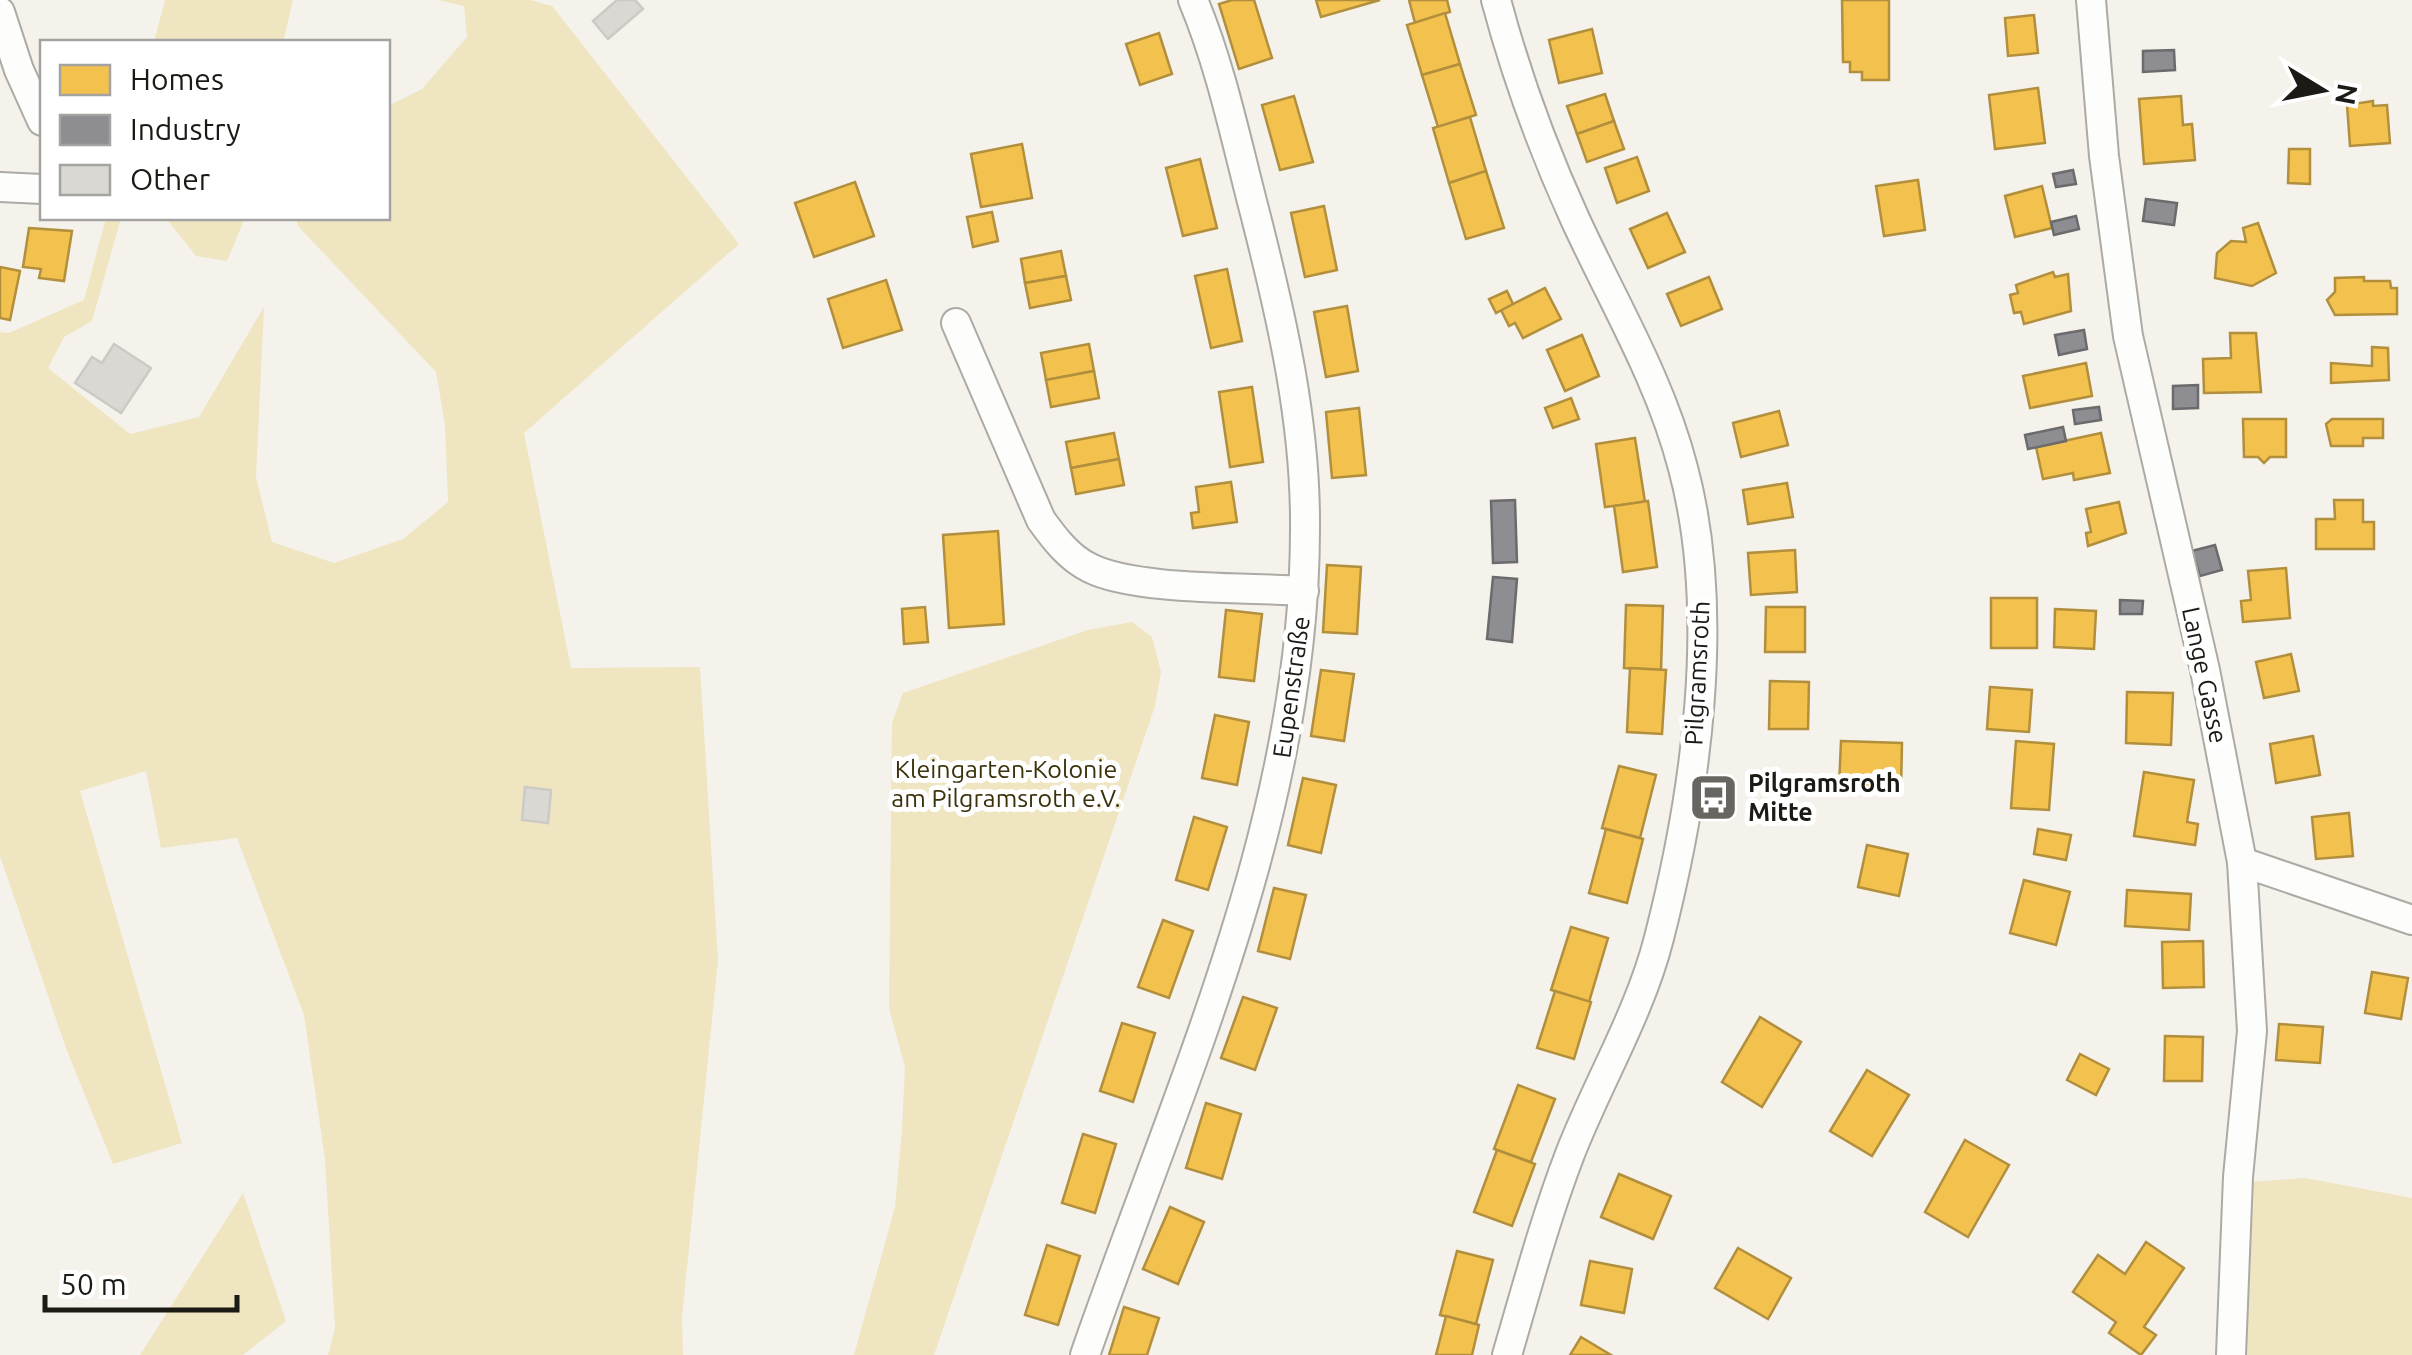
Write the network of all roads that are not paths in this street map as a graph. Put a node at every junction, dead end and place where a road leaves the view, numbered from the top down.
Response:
1 (1193, 0) edge
2 (1496, 0) edge
3 (2091, 0) edge
4 (0, 12) edge
5 (40, 117) edge
6 (0, 187) edge
7 (40, 190) edge
8 (956, 323) dead end
9 (1304, 591) junction
10 (2242, 862) junction
11 (2412, 920) edge
12 (1085, 1355) edge
13 (1508, 1355) edge
14 (2232, 1355) edge

1 - 9 street, Eupenstraße
2 - 13 street, Pilgramsroth
3 - 10 street, Lange Gasse
4 - 5 street
6 - 7 street
8 - 9 street
9 - 12 street, Eupenstraße
10 - 11 street
10 - 14 street, Lange Gasse

